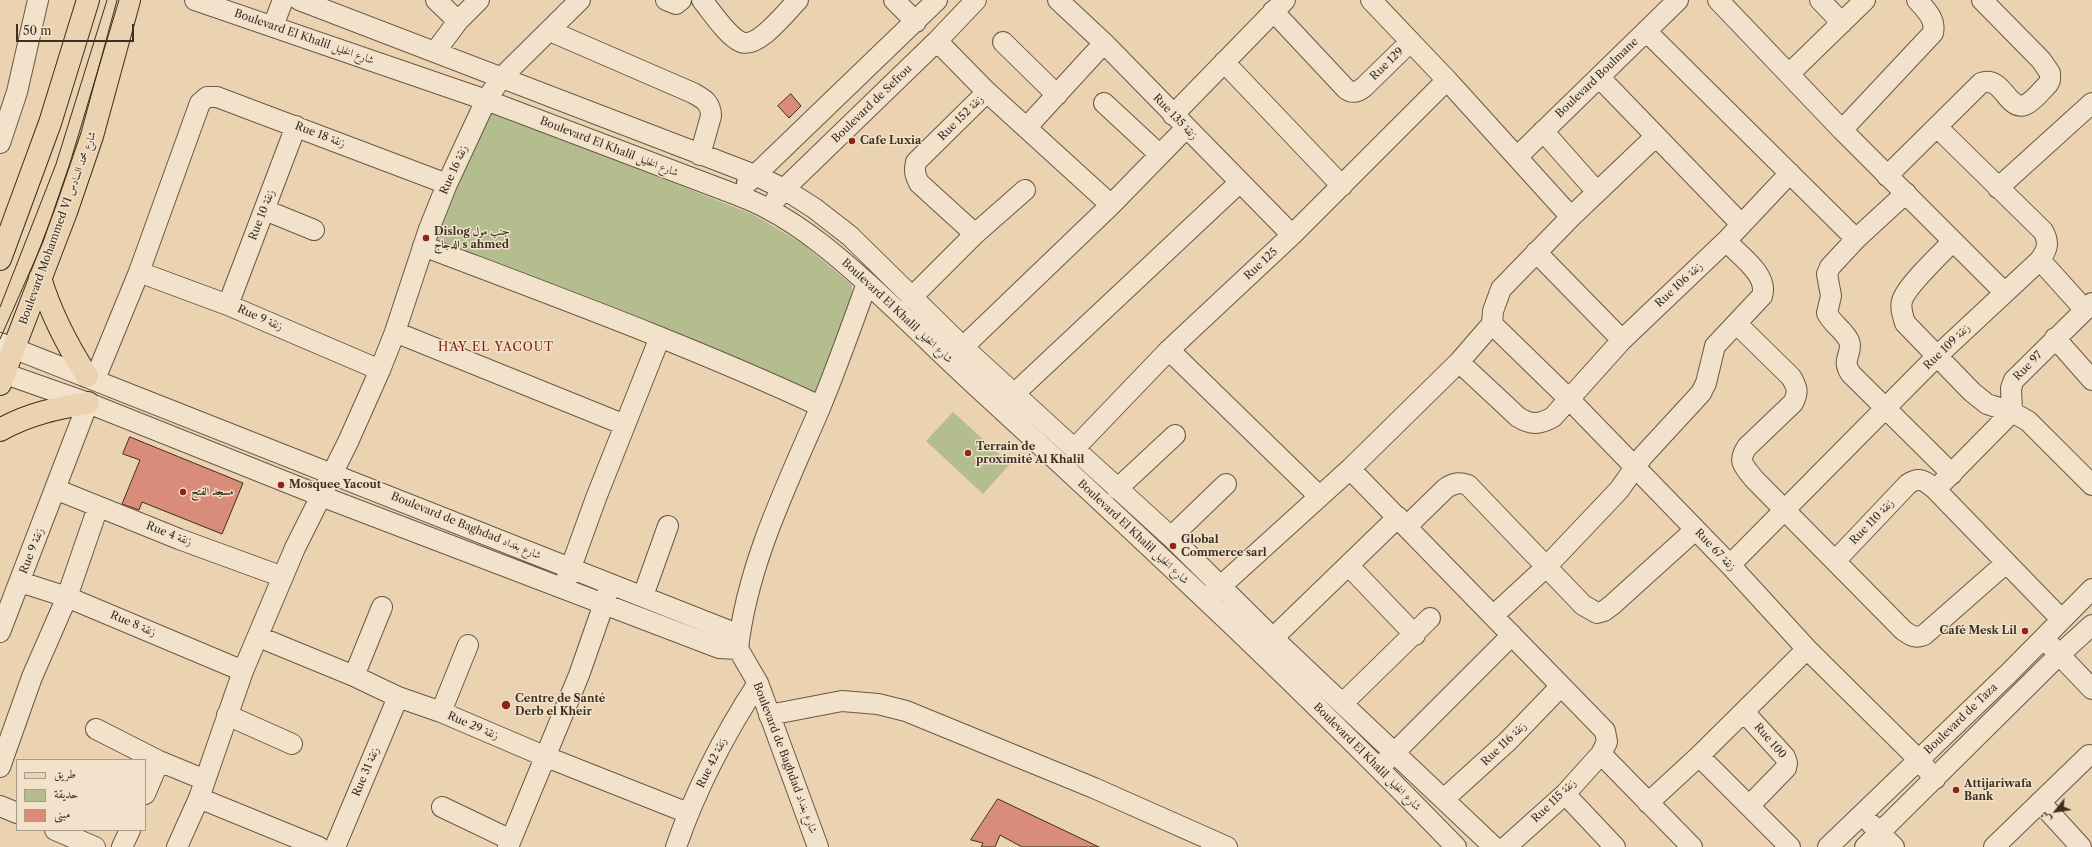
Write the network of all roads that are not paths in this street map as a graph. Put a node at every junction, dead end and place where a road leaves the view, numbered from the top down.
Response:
1 (38, 0) edge
2 (129, 0) edge
3 (195, 0) edge
4 (283, 0) edge
5 (299, 0) edge
6 (436, 0) edge
7 (479, 0) edge
8 (580, 0) edge
9 (666, 0) edge
10 (681, 0) edge
11 (702, 0) edge
12 (798, 0) edge
13 (894, 0) edge
14 (937, 0) edge
15 (976, 0) edge
16 (1058, 0) edge
17 (1371, 0) edge
18 (1678, 0) edge
19 (1718, 0) edge
20 (1820, 0) edge
21 (1866, 0) edge
22 (1917, 0) edge
23 (1982, 0) edge
24 (85, 1) edge
25 (1279, 6) edge
26 (458, 21) junction
27 (916, 22) junction
28 (1842, 23) junction
29 (273, 26) junction
30 (550, 31) junction
31 (1646, 31) junction
32 (937, 41) junction
33 (1003, 42) dead end
34 (1410, 42) junction
35 (1104, 43) junction
36 (435, 52) junction
37 (1224, 62) junction
38 (1789, 74) junction
39 (502, 77) junction
40 (1599, 77) junction
41 (1447, 80) junction
42 (987, 92) junction
43 (1057, 95) junction
44 (486, 100) junction
45 (2092, 103) edge
46 (1104, 104) dead end
47 (1179, 121) junction
48 (296, 126) junction
49 (1026, 128) junction
50 (1937, 128) junction
51 (1842, 130) junction
52 (1543, 132) junction
53 (1655, 137) junction
54 (0, 143) edge
55 (1159, 154) junction
56 (700, 155) junction
57 (1517, 157) junction
58 (1790, 173) junction
59 (755, 175) junction
60 (1887, 176) junction
61 (1240, 182) junction
62 (447, 184) junction
63 (1342, 186) junction
64 (1998, 188) junction
65 (784, 189) junction
66 (1025, 190) dead end
67 (1597, 192) junction
68 (1906, 193) junction
69 (737, 195) junction
70 (1111, 205) junction
71 (769, 209) junction
72 (265, 210) junction
73 (1571, 217) junction
74 (1741, 224) junction
75 (314, 230) dead end
76 (975, 234) junction
77 (1292, 235) junction
78 (1856, 239) junction
79 (1726, 241) junction
80 (1953, 241) junction
81 (423, 246) junction
82 (1536, 252) junction
83 (1, 254) edge
84 (2040, 260) junction
85 (139, 272) junction
86 (40, 278) junction
87 (867, 283) junction
88 (2004, 292) junction
89 (883, 296) junction
90 (911, 298) junction
91 (228, 304) junction
92 (2089, 306) edge
93 (1492, 324) junction
94 (1737, 324) junction
95 (851, 330) junction
96 (395, 332) junction
97 (660, 337) junction
98 (2055, 338) junction
99 (1622, 340) junction
100 (7, 346) edge
101 (963, 347) junction
102 (1169, 350) junction
103 (1937, 356) junction
104 (1459, 362) junction
105 (380, 370) junction
106 (1, 377) edge
107 (91, 378) junction
108 (2092, 380) edge
109 (1014, 394) junction
110 (1569, 399) junction
111 (88, 403) junction
112 (820, 406) junction
113 (1887, 408) junction
114 (2012, 412) junction
115 (625, 425) junction
116 (0, 430) edge
117 (1175, 434) dead end
118 (1074, 449) junction
119 (1634, 467) junction
120 (1350, 469) junction
121 (333, 474) junction
122 (1952, 474) junction
123 (1226, 484) dead end
124 (2092, 485) edge
125 (55, 489) junction
126 (1117, 489) junction
127 (1935, 489) junction
128 (321, 496) junction
129 (1319, 496) junction
130 (98, 507) junction
131 (1784, 510) junction
132 (1403, 522) junction
133 (668, 526) dead end
134 (1695, 530) junction
135 (1171, 537) junction
136 (1835, 561) junction
137 (2006, 563) junction
138 (1730, 565) junction
139 (1349, 566) junction
140 (1546, 567) junction
141 (571, 568) junction
142 (283, 577) junction
143 (20, 582) junction
144 (612, 584) junction
145 (1220, 586) junction
146 (564, 588) junction
147 (2092, 589) edge
148 (643, 596) junction
149 (66, 597) junction
150 (1206, 601) junction
151 (604, 604) junction
152 (382, 607) dead end
153 (1494, 615) junction
154 (1430, 618) dead end
155 (2061, 619) junction
156 (2092, 625) edge
157 (0, 632) edge
158 (1415, 635) junction
159 (1512, 635) junction
160 (259, 637) junction
161 (1273, 638) junction
162 (2043, 638) junction
163 (468, 645) dead end
164 (738, 649) junction
165 (1807, 649) junction
166 (2059, 655) junction
167 (243, 671) junction
168 (354, 676) junction
169 (758, 683) junction
170 (1561, 686) junction
171 (2092, 689) edge
172 (398, 697) junction
173 (1343, 703) junction
174 (441, 712) junction
175 (1744, 712) junction
176 (227, 715) junction
177 (769, 715) junction
178 (96, 729) dead end
179 (292, 744) dead end
180 (1395, 752) junction
181 (1601, 754) junction
182 (2089, 755) dead end
183 (544, 756) junction
184 (1699, 756) junction
185 (1918, 759) junction
186 (159, 761) junction
187 (0, 767) edge
188 (1379, 769) junction
189 (1935, 779) junction
190 (202, 789) junction
191 (146, 792) edge
192 (1564, 794) junction
193 (1444, 799) junction
194 (2040, 802) junction
195 (1648, 803) junction
196 (0, 806) edge
197 (1749, 806) junction
198 (442, 808) dead end
199 (16, 813) edge
200 (688, 813) junction
201 (1861, 814) junction
202 (130, 831) edge
203 (1880, 832) junction
204 (64, 838) edge
205 (509, 843) edge
206 (1686, 845) edge
207 (95, 847) edge
208 (122, 847) edge
209 (177, 847) edge
210 (319, 847) edge
211 (335, 847) edge
212 (676, 847) edge
213 (818, 847) edge
214 (1227, 847) edge
215 (1456, 847) edge
216 (1494, 847) edge
217 (1506, 847) edge
218 (1615, 847) edge
219 (1790, 847) edge
220 (1828, 847) edge
221 (1865, 847) edge
222 (1894, 847) edge
223 (1994, 847) edge
224 (2081, 847) edge

1 - 54 street
2 - 86 main road, Boulevard Mohammed VI شارع محمد السادس
3 - 29 street, Boulevard El Khalil شارع الخليل
4 - 29 street
5 - 36 street, Boulevard El Khalil شارع الخليل
6 - 26 street
7 - 26 street
8 - 30 street, Rue 16 زنقة
9 - 10 street
11 - 12 street
13 - 27 street
14 - 27 street
15 - 32 street, Boulevard de Sefrou
16 - 35 street, Rue 135 زنقة
17 - 34 street
18 - 31 street, Boulevard Boulmane
19 - 38 street
20 - 28 street
21 - 28 street
22 - 51 street
23 - 50 street
24 - 83 main road
25 - 34 street, Rue 129
25 - 37 street
26 - 36 street
27 - 59 street
28 - 38 street
29 - 44 street, Boulevard El Khalil شارع الخليل
30 - 39 street, Rue 16 زنقة
30 - 56 street
31 - 40 street, Boulevard Boulmane
31 - 58 street
32 - 42 street
32 - 65 street, Boulevard de Sefrou
33 - 43 street
34 - 41 street
35 - 43 street
35 - 47 street, Rue 135 زنقة
36 - 39 street, Boulevard El Khalil شارع الخليل
37 - 47 street
37 - 63 street
38 - 51 street
39 - 44 street, Rue 16 زنقة
39 - 56 street, Boulevard El Khalil شارع الخليل
40 - 52 street, Boulevard Boulmane
40 - 53 street
41 - 57 street
41 - 63 street, Rue 125
42 - 49 street
42 - 76 street, Rue 152 زنقة
43 - 49 street
44 - 62 street, Rue 16 زنقة
44 - 69 street, Boulevard El Khalil شارع الخليل
45 - 64 street
46 - 55 street
47 - 55 street
47 - 61 street, Rue 135 زنقة
48 - 62 street, Rue 18 زنقة
48 - 72 street, Rue 10 زنقة
48 - 85 street, Rue 18 زنقة
49 - 70 street
50 - 60 street
50 - 64 street, Rue 109 زنقة
51 - 60 street
52 - 57 street, Boulevard Boulmane
52 - 67 street
53 - 67 street
53 - 74 street
55 - 70 street
56 - 59 street, Boulevard El Khalil شارع الخليل
57 - 73 street
58 - 74 street, Rue 106 زنقة
58 - 78 street
59 - 65 street, Boulevard El Khalil شارع الخليل
59 - 69 street
60 - 68 street
61 - 77 street, Rue 135 زنقة
61 - 109 street
62 - 81 street, Rue 16 زنقة
63 - 77 street, Rue 125
64 - 84 street, Rue 109 زنقة
65 - 71 street, Boulevard de Sefrou
65 - 90 street, Boulevard El Khalil شارع الخليل
66 - 76 street
67 - 73 street
68 - 78 street
68 - 80 street
69 - 71 street, Boulevard El Khalil شارع الخليل
70 - 101 street
71 - 87 street, Boulevard El Khalil شارع الخليل
72 - 75 street
72 - 91 street, Rue 10 زنقة
73 - 82 street
74 - 79 street, Rue 106 زنقة
76 - 90 street
77 - 102 street, Rue 125
78 - 113 street
79 - 94 street
79 - 99 street, Rue 106 زنقة
80 - 88 street
80 - 103 street
81 - 96 street, Rue 16 زنقة
81 - 97 street
82 - 93 street
82 - 99 street
84 - 88 street, Rue 109 زنقة
84 - 92 street
85 - 91 street, Rue 9 زنقة
85 - 107 street
86 - 100 main road, Boulevard Mohammed VI شارع محمد السادس
86 - 107 main road
87 - 89 street, Boulevard El Khalil شارع الخليل
87 - 95 street
88 - 103 street, Rue 109 زنقة
89 - 95 street
89 - 150 street, Boulevard El Khalil شارع الخليل
90 - 101 street, Boulevard El Khalil شارع الخليل
91 - 105 street, Rue 9 زنقة
92 - 98 street, Rue 97
93 - 104 street
93 - 110 street, Rue 67 زنقة
94 - 119 street
94 - 131 street
95 - 112 street
96 - 105 street, Rue 16 زنقة
96 - 115 street
97 - 112 street
97 - 115 street
98 - 108 street
98 - 114 street, Rue 97
99 - 110 street, Rue 106 زنقة
100 - 106 main road, Boulevard Mohammed VI شارع محمد السادس
100 - 107 street, Boulevard de Baghdad شارع بغداد
101 - 109 street, Boulevard El Khalil شارع الخليل
102 - 118 street, Rue 125
102 - 129 street
103 - 113 street, Rue 109 زنقة
103 - 114 street
104 - 110 street, Rue 106 زنقة
104 - 120 street
105 - 121 street, Rue 16 زنقة
106 - 111 street, Boulevard de Baghdad شارع بغداد
107 - 121 street, Boulevard de Baghdad شارع بغداد
109 - 118 street, Boulevard El Khalil شارع الخليل
110 - 119 street, Rue 67 زنقة
111 - 116 main road
111 - 125 street, Rue 9 زنقة
111 - 128 street, Boulevard de Baghdad شارع بغداد
112 - 164 street
113 - 122 street
113 - 131 street, Rue 109 زنقة
114 - 122 street
114 - 124 street
115 - 141 street
117 - 126 street
118 - 126 street, Boulevard El Khalil شارع الخليل
119 - 134 street, Rue 67 زنقة
119 - 140 street
120 - 129 street
120 - 132 street
121 - 128 street, Rue 16 زنقة
121 - 141 street, Boulevard de Baghdad شارع بغداد
122 - 127 street
123 - 135 street
125 - 130 street, Rue 4 زنقة
125 - 143 street, Rue 9 زنقة
126 - 135 street, Boulevard El Khalil شارع الخليل
127 - 136 street, Rue 110 زنقة
127 - 137 street
128 - 142 street, Rue 16 زنقة
128 - 146 street, Boulevard de Baghdad شارع بغداد
129 - 145 street
130 - 142 street, Rue 4 زنقة
130 - 149 street
131 - 136 street
131 - 138 street, Rue 109 زنقة
132 - 139 street
132 - 140 street
132 - 153 street
133 - 148 street
134 - 138 street, Rue 67 زنقة
134 - 140 street
135 - 145 street, Boulevard El Khalil شارع الخليل
136 - 137 street
137 - 155 street
138 - 165 street, Rue 67 زنقة
139 - 158 street
139 - 161 street
140 - 153 street
141 - 144 street, Boulevard de Baghdad شارع بغداد
141 - 146 street
142 - 160 street
143 - 149 street, Rue 8 زنقة
143 - 157 street, Rue 9 زنقة
144 - 148 street, Boulevard de Baghdad شارع بغداد
144 - 151 street
145 - 150 street
145 - 161 street, Boulevard El Khalil شارع الخليل
146 - 151 street, Boulevard de Baghdad شارع بغداد
147 - 155 street, Boulevard de Taza
148 - 164 street, Boulevard de Baghdad شارع بغداد
149 - 167 street, Rue 8 زنقة
149 - 187 street
150 - 188 street, Boulevard El Khalil شارع الخليل
151 - 164 street, Boulevard de Baghdad شارع بغداد
151 - 183 street
152 - 168 street
153 - 159 street
154 - 158 street
155 - 162 street, Boulevard de Taza
156 - 166 street
158 - 173 street
159 - 170 street
159 - 180 street
160 - 167 street
160 - 168 street, Rue 29 زنقة
161 - 173 street, Boulevard El Khalil شارع الخليل
162 - 166 street
162 - 185 street, Boulevard de Taza
163 - 174 street
164 - 169 street, Boulevard de Baghdad شارع بغداد
165 - 175 street
165 - 185 street, Rue 67 زنقة
166 - 171 street
166 - 189 street
167 - 176 street
168 - 172 street, Rue 29 زنقة
169 - 177 street, Boulevard de Baghdad شارع بغداد
169 - 200 street, Rue 42 زنقة
170 - 181 street
170 - 193 street, Rue 116 زنقة
172 - 174 street, Rue 29 زنقة
172 - 211 street, Rue 31 زنقة
173 - 180 street, Boulevard El Khalil شارع الخليل
174 - 183 street, Rue 29 زنقة
175 - 184 street
175 - 197 street, Rue 100
176 - 179 street
176 - 190 street
177 - 213 street, Boulevard de Baghdad شارع بغداد
177 - 214 street
178 - 186 street
180 - 188 street
180 - 193 street, Boulevard El Khalil شارع الخليل
181 - 192 street, Rue 115 زنقة
181 - 195 street
182 - 194 street
183 - 200 street, Rue 29 زنقة
183 - 205 street
184 - 195 street
184 - 197 street
185 - 189 street, Rue 67 زنقة
185 - 201 street, Boulevard de Taza
186 - 190 street
186 - 191 street
188 - 215 street, Boulevard El Khalil شارع الخليل
189 - 203 street
190 - 209 street
190 - 210 street
192 - 217 street, Rue 115 زنقة
192 - 218 street
193 - 216 street, Boulevard El Khalil شارع الخليل
194 - 223 street
194 - 224 street
195 - 206 street
196 - 199 street
197 - 219 street
198 - 205 street
200 - 212 street, Rue 42 زنقة
201 - 203 street
201 - 220 street, Boulevard de Taza
202 - 208 street
203 - 221 street
203 - 222 street
204 - 207 street

